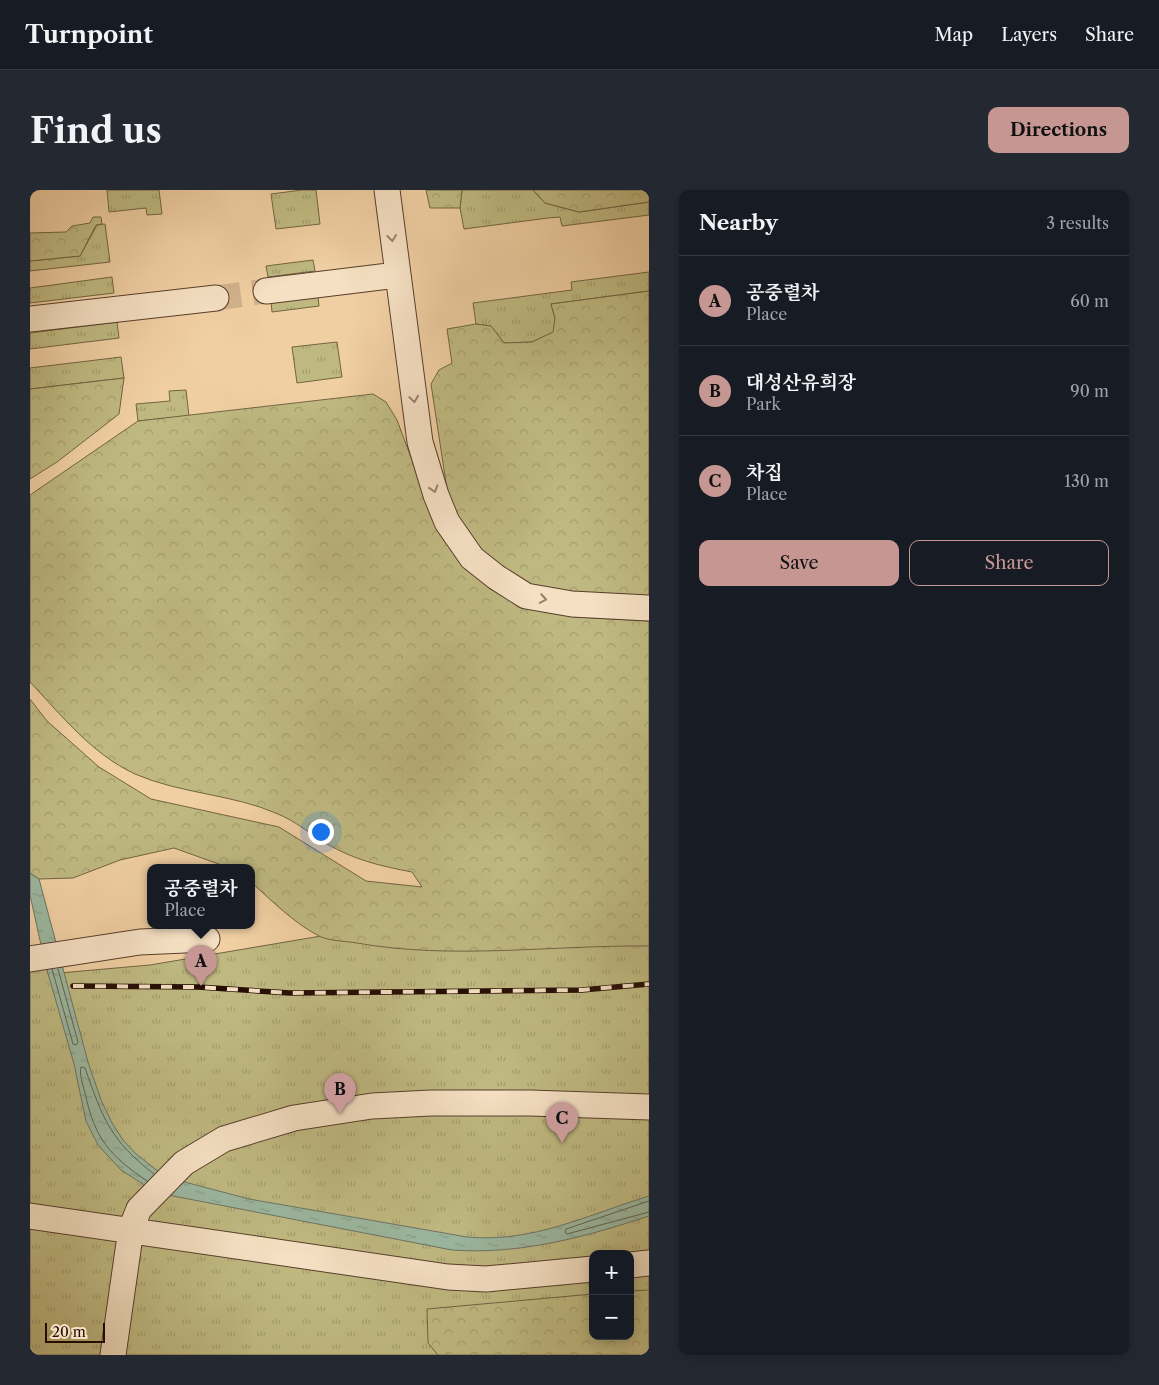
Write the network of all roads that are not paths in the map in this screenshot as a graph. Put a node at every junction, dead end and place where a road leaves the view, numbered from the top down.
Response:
1 (387, 190) edge
2 (397, 275) junction
3 (266, 291) tunnel mouth
4 (216, 298) tunnel mouth
5 (30, 319) edge
6 (649, 608) edge
7 (207, 939) dead end
8 (36, 958) edge
9 (649, 1107) edge
10 (30, 1216) edge
11 (131, 1229) junction
12 (649, 1263) edge
13 (634, 1265) edge
14 (589, 1269) edge
15 (113, 1355) edge

1 -> 2 street
2 - 3 street
2 -> 6 street
4 - 5 street
7 - 8 street
9 - 11 street
10 - 11 street
11 - 14 street
11 - 15 street
12 - 13 street

